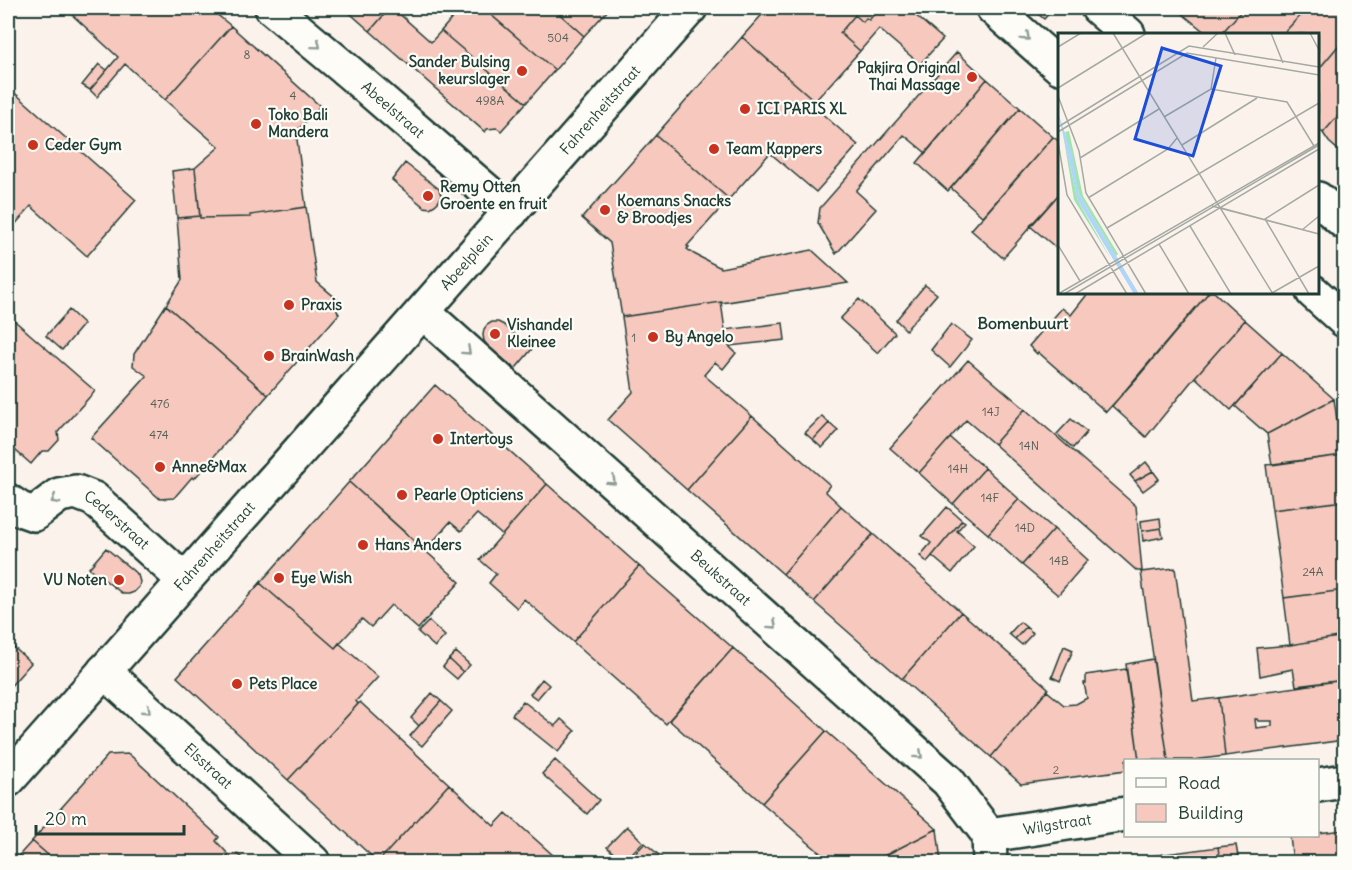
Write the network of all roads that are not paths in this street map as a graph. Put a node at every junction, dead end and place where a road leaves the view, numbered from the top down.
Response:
1 (272, 8) edge
2 (690, 8) edge
3 (993, 8) edge
4 (1098, 8) edge
5 (1127, 33) edge
6 (1058, 66) edge
7 (1319, 201) edge
8 (511, 212) junction
9 (1344, 222) edge
10 (1316, 294) edge
11 (423, 312) junction
12 (1344, 320) edge
13 (8, 501) edge
14 (184, 580) junction
15 (104, 671) junction
16 (8, 780) edge
17 (1344, 781) edge
18 (1319, 785) edge
19 (1124, 814) edge
20 (989, 849) edge
21 (313, 862) edge

1 -> 8 street, Abeelstraat
2 - 8 street, Fahrenheitstraat
3 -> 6 street
4 - 5 street
7 - 9 street
8 - 11 street, Abeelplein
10 - 12 street
11 - 14 street, Fahrenheitstraat
11 -> 20 street, Beukstraat
14 -> 13 street, Cederstraat
14 - 15 street, Fahrenheitstraat
15 - 16 street, Fahrenheitstraat
15 -> 21 street, Elsstraat
17 - 18 street
19 - 20 street, Wilgstraat

